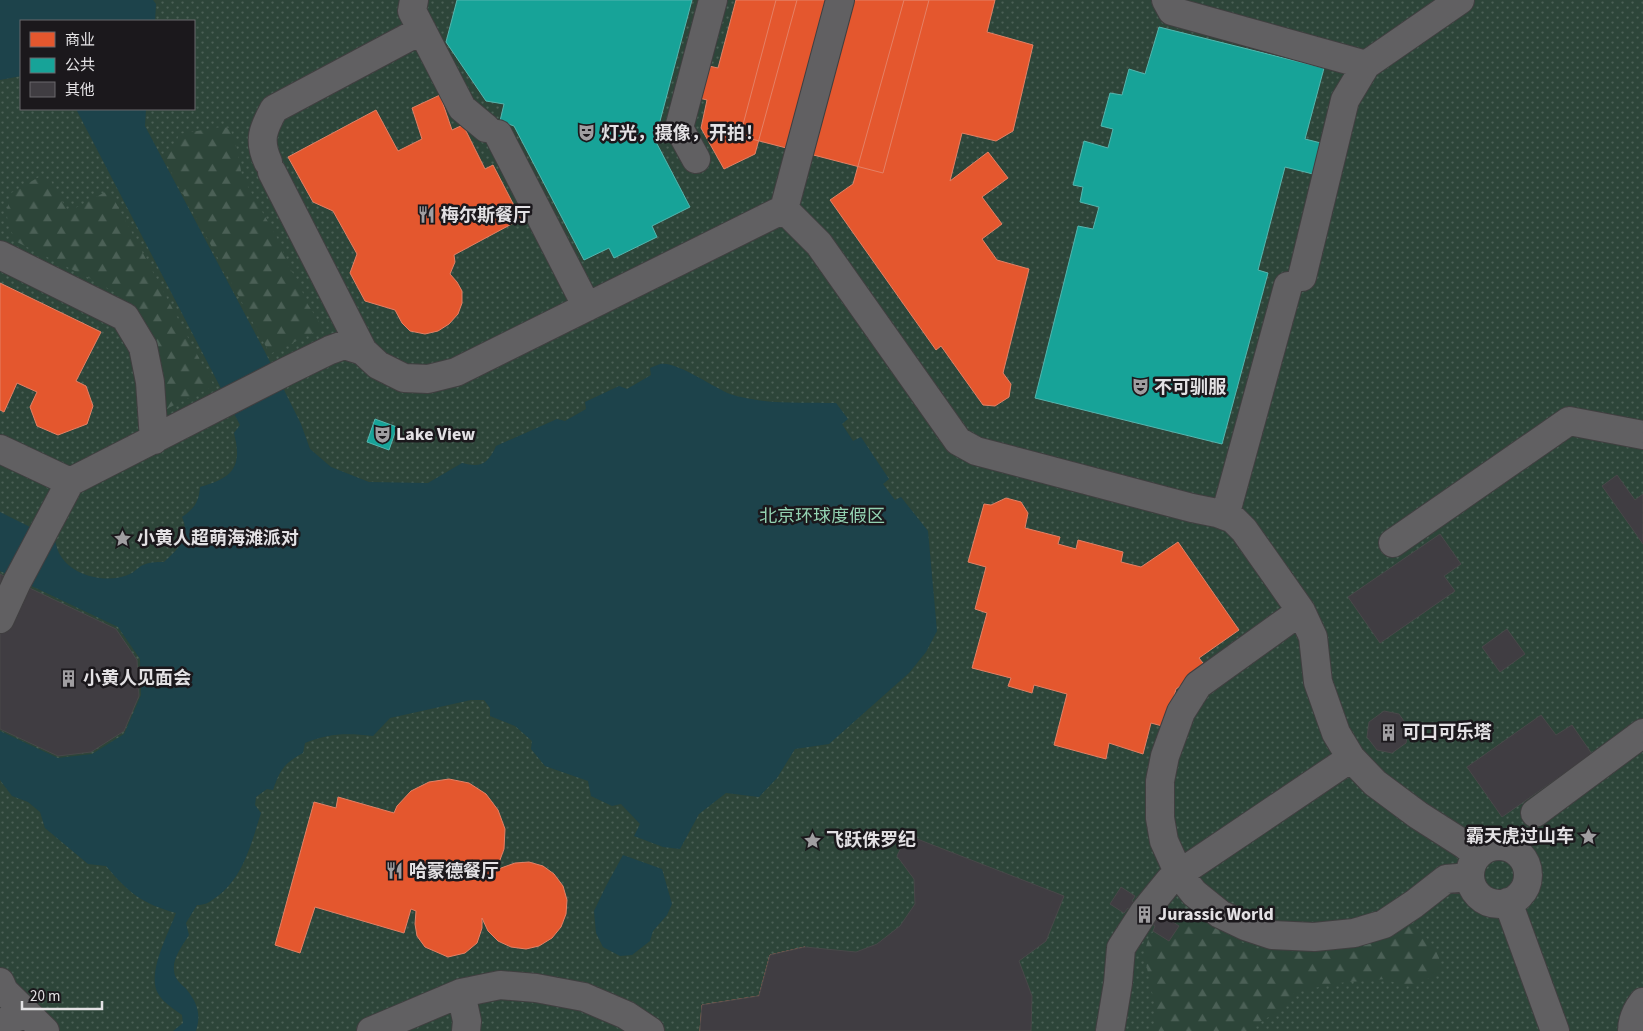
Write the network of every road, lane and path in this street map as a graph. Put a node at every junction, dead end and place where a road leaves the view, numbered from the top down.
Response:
1 (414, 0) edge
2 (712, 0) edge
3 (840, 0) edge
4 (1166, 0) edge
5 (1460, 0) edge
6 (422, 30) junction
7 (1366, 65) junction
8 (696, 159) dead end
9 (784, 208) junction
10 (0, 255) edge
11 (587, 307) junction
12 (363, 351) junction
13 (1643, 435) edge
14 (154, 440) junction
15 (0, 450) edge
16 (70, 482) junction
17 (1226, 516) junction
18 (1394, 543) dead end
19 (1301, 611) junction
20 (0, 619) edge
21 (1643, 733) edge
22 (1351, 758) junction
23 (1536, 813) dead end
24 (1474, 866) junction
25 (1179, 874) junction
26 (1508, 902) junction
27 (0, 982) edge
28 (461, 993) junction
29 (1643, 1002) edge
30 (0, 1023) edge
31 (34, 1024) edge
32 (371, 1031) edge
33 (466, 1031) edge
34 (650, 1031) edge
35 (1110, 1031) edge
36 (1556, 1031) edge
37 (1632, 1031) edge

1 - 6 street
2 - 8 street
3 - 9 street
4 - 7 street
5 - 7 street
6 - 11 street
6 - 12 street
7 - 17 street
9 - 11 street
9 - 17 street
10 - 14 street
11 - 12 street
12 - 14 street
13 - 18 street
14 - 16 street
15 - 16 street
16 - 20 street
17 - 19 street
19 - 22 street
19 - 25 street
21 - 23 street
22 - 24 street
22 - 25 street
24 - 25 street
24 - 26 street
24 - 26 street
25 - 35 street
26 - 36 street
27 - 31 street
28 - 32 street
28 - 33 street
28 - 34 street
29 - 37 street
30 - 31 street

